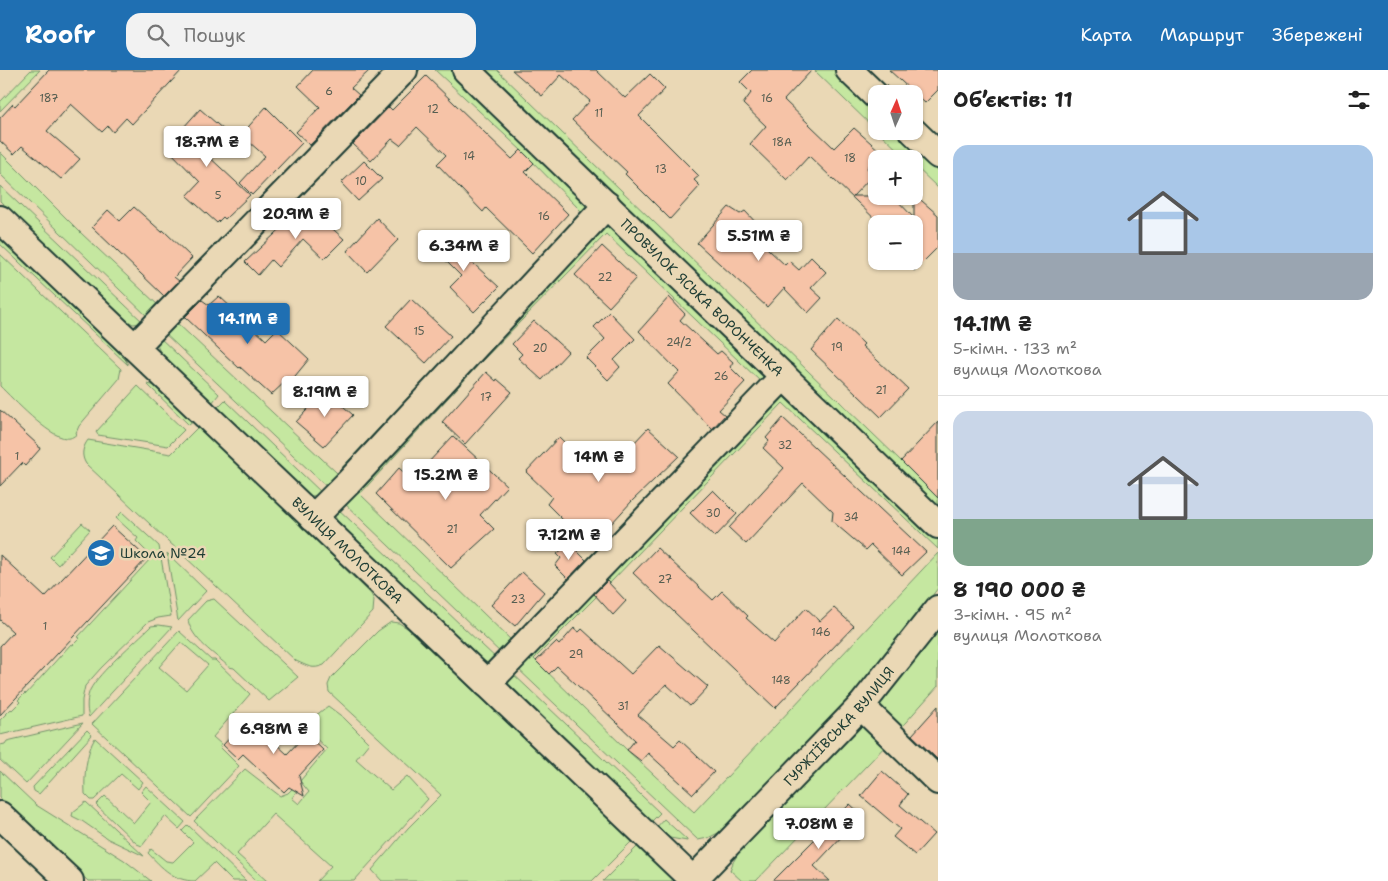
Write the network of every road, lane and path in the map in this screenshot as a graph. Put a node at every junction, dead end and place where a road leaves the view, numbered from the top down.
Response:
1 (404, 70) edge
2 (466, 70) edge
3 (849, 70) edge
4 (868, 88) edge
5 (922, 140) edge
6 (938, 155) edge
7 (607, 205) junction
8 (0, 219) edge
9 (135, 347) junction
10 (784, 376) junction
11 (313, 518) junction
12 (938, 525) edge
13 (938, 609) edge
14 (487, 684) junction
15 (861, 706) junction
16 (938, 781) edge
17 (0, 815) edge
18 (70, 881) edge
19 (693, 881) edge

1 - 9 street
2 - 7 street, ПРОВУЛОК ЯСЬКА ВОРОНЧЕНКА
3 - 4 street
5 - 6 street
7 - 10 street, ПРОВУЛОК ЯСЬКА ВОРОНЧЕНКА
7 - 11 street
8 - 9 street, ВУЛИЦЯ МОЛОТКОВА
9 - 11 street, ВУЛИЦЯ МОЛОТКОВА
10 - 12 street, ПРОВУЛОК ЯСЬКА ВОРОНЧЕНКА
10 - 14 street
11 - 14 street, ВУЛИЦЯ МОЛОТКОВА
13 - 15 street, ГУРЖІЇВСЬКА ВУЛИЦЯ
14 - 19 street, ВУЛИЦЯ МОЛОТКОВА
15 - 16 street
15 - 19 street, ГУРЖІЇВСЬКА ВУЛИЦЯ
17 - 18 street

